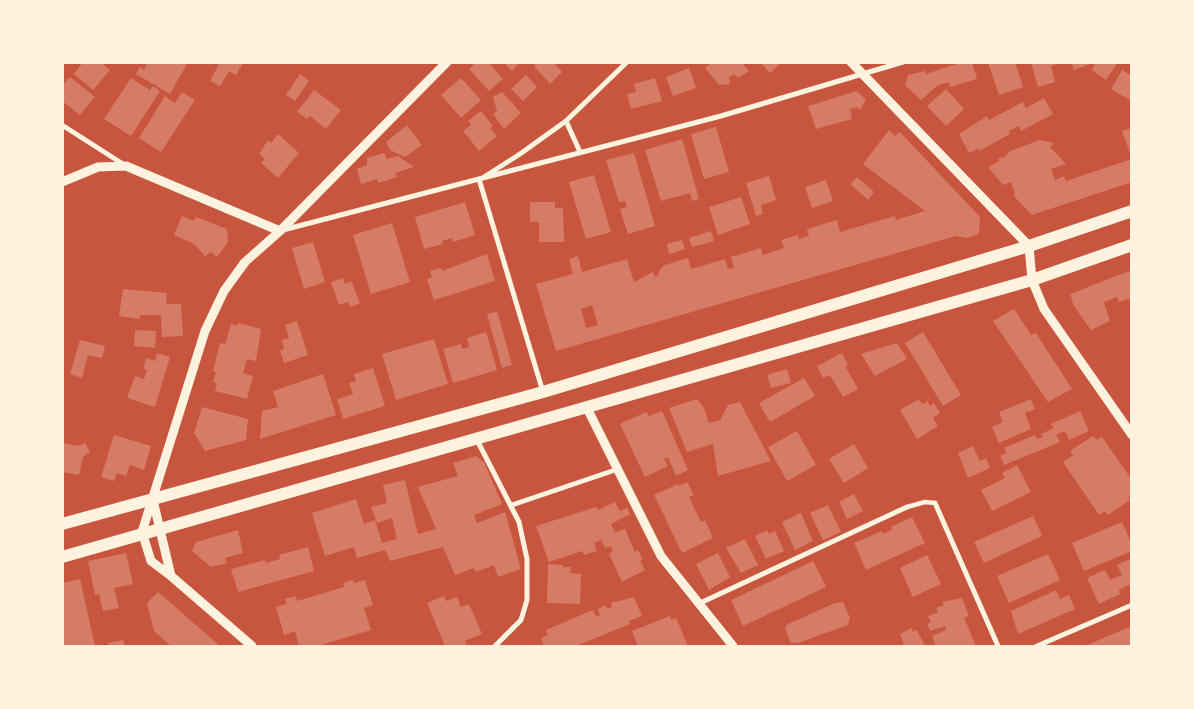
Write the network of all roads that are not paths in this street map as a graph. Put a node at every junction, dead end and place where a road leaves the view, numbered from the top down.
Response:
1 (447, 62) edge
2 (627, 62) edge
3 (851, 62) edge
4 (903, 62) edge
5 (862, 74) junction
6 (566, 121) junction
7 (62, 125) edge
8 (580, 152) junction
9 (126, 166) junction
10 (479, 180) junction
11 (62, 182) edge
12 (1132, 211) edge
13 (280, 231) junction
14 (1132, 245) edge
15 (1029, 246) junction
16 (1032, 280) junction
17 (543, 392) junction
18 (586, 406) junction
19 (1132, 435) edge
20 (476, 438) junction
21 (618, 469) junction
22 (153, 500) junction
23 (935, 502) joint
24 (512, 505) junction
25 (906, 507) joint
26 (62, 524) edge
27 (160, 528) junction
28 (142, 532) junction
29 (62, 557) edge
30 (171, 576) junction
31 (697, 604) junction
32 (1132, 605) edge
33 (252, 646) edge
34 (495, 646) edge
35 (733, 646) edge
36 (998, 646) edge
37 (1037, 646) edge

1 - 13 street
2 - 6 street
3 - 5 street
4 - 5 street
5 - 8 street
5 - 15 street
6 - 8 street
6 - 10 street
7 - 9 street
8 - 10 street
9 - 11 street
9 - 13 street
10 - 13 street
10 - 17 street
12 - 15 main road
13 - 22 street
14 - 16 main road
15 - 16 street
15 - 17 main road
16 - 18 main road
16 - 19 street
17 - 22 main road
18 - 20 main road
18 - 21 street
20 - 24 street
20 - 27 main road
21 - 24 street
21 - 31 street
22 - 26 main road
22 - 27 street
22 - 28 street
23 - 25 street
23 - 36 street
24 - 34 street
25 - 31 street
27 - 28 main road
27 - 30 street
28 - 29 main road
28 - 30 street
30 - 33 street
31 - 35 street
32 - 37 street

